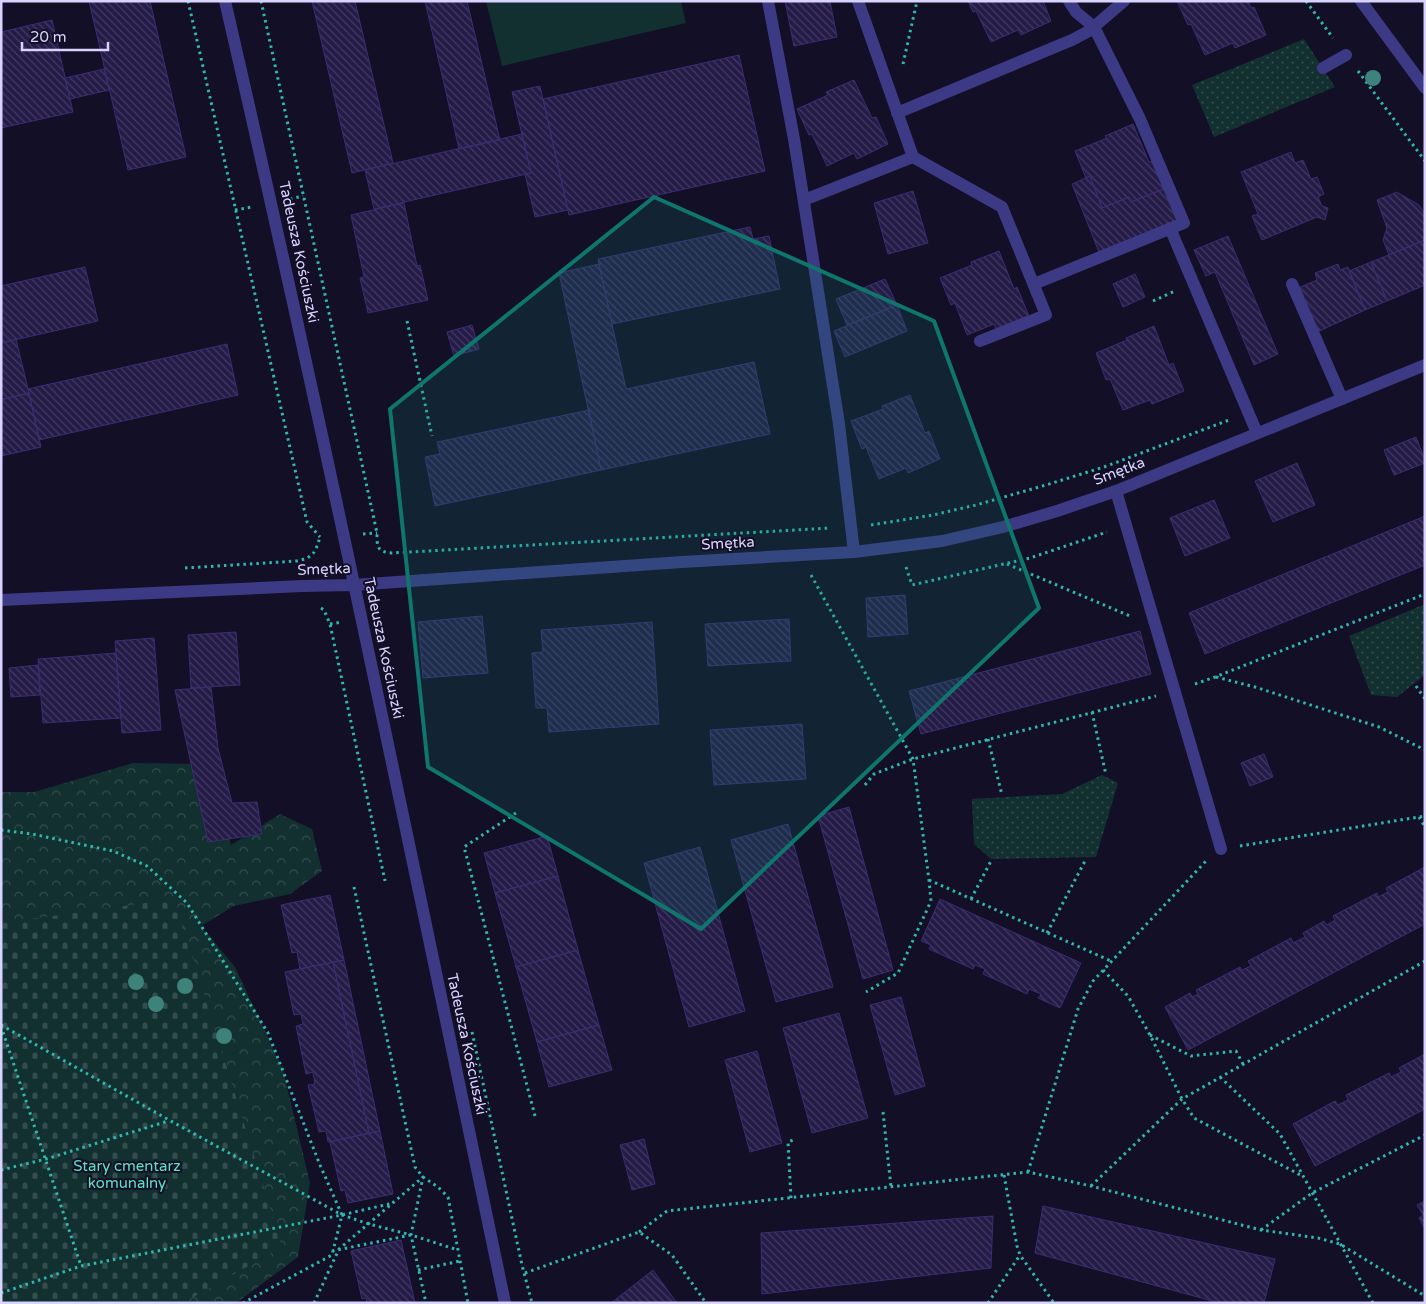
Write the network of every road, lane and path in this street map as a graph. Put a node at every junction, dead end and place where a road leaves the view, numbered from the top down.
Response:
1 (188, 1) edge
2 (225, 1) edge
3 (261, 1) edge
4 (768, 1) edge
5 (858, 1) edge
6 (917, 1) edge
7 (1069, 1) edge
8 (1124, 1) edge
9 (1306, 1) edge
10 (1361, 1) edge
11 (1094, 27) junction
12 (1346, 55) junction
13 (903, 66) dead end
14 (1323, 68) dead end
15 (1425, 88) edge
16 (897, 113) junction
17 (913, 157) junction
18 (1425, 161) edge
19 (804, 200) junction
20 (1170, 228) junction
21 (1034, 284) junction
22 (1292, 284) dead end
23 (407, 321) dead end
24 (980, 341) dead end
25 (1425, 365) edge
26 (1342, 399) junction
27 (1248, 412) junction
28 (1257, 433) junction
29 (432, 436) dead end
30 (1116, 491) junction
31 (851, 526) junction
32 (1126, 526) junction
33 (854, 552) junction
34 (1006, 564) junction
35 (905, 565) dead end
36 (179, 568) dead end
37 (820, 574) dead end
38 (354, 585) junction
39 (1, 600) edge
40 (330, 624) dead end
41 (1156, 627) junction
42 (1215, 677) dead end
43 (1416, 686) dead end
44 (1425, 699) edge
45 (1092, 712) dead end
46 (988, 739) dead end
47 (1425, 750) edge
48 (913, 759) junction
49 (1106, 775) dead end
50 (865, 785) dead end
51 (1002, 795) dead end
52 (516, 813) dead end
53 (1425, 816) edge
54 (1420, 817) junction
55 (1425, 827) edge
56 (1, 830) edge
57 (1221, 849) junction
58 (991, 861) dead end
59 (1085, 861) dead end
60 (929, 880) junction
61 (385, 881) dead end
62 (354, 887) dead end
63 (971, 898) junction
64 (1047, 933) junction
65 (1111, 961) junction
66 (1425, 961) edge
67 (1103, 970) junction
68 (866, 992) dead end
69 (1, 1026) edge
70 (472, 1029) dead end
71 (1150, 1035) junction
72 (1243, 1064) junction
73 (1220, 1077) junction
74 (1182, 1099) junction
75 (883, 1112) dead end
76 (535, 1116) dead end
77 (169, 1120) junction
78 (1425, 1135) edge
79 (796, 1139) dead end
80 (46, 1159) junction
81 (1, 1170) edge
82 (1028, 1172) junction
83 (1004, 1175) junction
84 (422, 1178) junction
85 (1304, 1178) junction
86 (1091, 1186) junction
87 (891, 1187) junction
88 (1312, 1193) junction
89 (791, 1198) junction
90 (394, 1203) junction
91 (342, 1214) junction
92 (369, 1224) junction
93 (1261, 1230) junction
94 (639, 1232) junction
95 (411, 1235) junction
96 (1340, 1244) junction
97 (339, 1249) junction
98 (458, 1250) junction
99 (332, 1251) junction
100 (1020, 1255) junction
101 (460, 1261) junction
102 (81, 1266) junction
103 (418, 1270) junction
104 (525, 1273) junction
105 (1, 1293) edge
106 (1425, 1296) edge
107 (242, 1303) edge
108 (314, 1303) edge
109 (426, 1303) edge
110 (468, 1303) edge
111 (505, 1303) edge
112 (532, 1303) edge
113 (706, 1303) edge
114 (988, 1303) edge
115 (1054, 1303) edge
116 (1374, 1303) edge

1 - 36 path
2 - 38 street, Tadeusza Kościuszki
3 - 31 path
4 - 19 street
5 - 16 street
6 - 13 path
7 - 11 street
8 - 11 street
9 - 12 path
10 - 15 street
11 - 16 street
11 - 20 street
12 - 14 street
12 - 18 path
16 - 17 street
17 - 19 street
17 - 21 street
19 - 31 street
20 - 21 street
20 - 27 street
21 - 24 street
22 - 26 street
23 - 29 path
25 - 26 street, Smętka
26 - 28 street, Smętka
27 - 28 street
27 - 31 path
28 - 30 street, Smętka
30 - 32 street
30 - 33 street, Smętka
31 - 33 street
32 - 34 path
32 - 41 street
33 - 38 street, Smętka
34 - 35 path
34 - 41 path
37 - 48 path
38 - 39 street, Smętka
38 - 111 street, Tadeusza Kościuszki
40 - 61 path
41 - 57 street
42 - 47 path
43 - 44 path
45 - 49 path
46 - 51 path
48 - 50 path
48 - 60 path
52 - 76 path
53 - 54 path
54 - 55 path
54 - 57 path
56 - 91 path
57 - 65 path
58 - 63 path
59 - 64 path
60 - 63 path
60 - 68 path
62 - 84 path
63 - 64 path
64 - 65 path
65 - 67 path
66 - 72 path
67 - 71 path
67 - 82 path
69 - 77 path
69 - 80 path
70 - 104 path
71 - 72 path
71 - 74 path
72 - 73 path
73 - 74 path
73 - 85 path
74 - 85 path
74 - 86 path
75 - 87 path
77 - 80 path
77 - 91 path
78 - 88 path
79 - 89 path
80 - 81 path
80 - 102 path
82 - 83 path
82 - 86 path
83 - 87 path
83 - 100 path
84 - 90 path
84 - 95 path
84 - 98 path
85 - 88 path
86 - 93 path
87 - 89 path
88 - 93 path
88 - 96 path
89 - 94 path
90 - 91 path
90 - 92 path
91 - 92 path
91 - 99 path
91 - 102 path
92 - 95 path
92 - 97 path
93 - 96 path
94 - 104 path
94 - 113 path
95 - 97 path
95 - 98 path
95 - 103 path
96 - 106 path
96 - 116 path
97 - 99 path
97 - 108 path
98 - 101 path
99 - 107 path
100 - 114 path
100 - 115 path
101 - 103 path
101 - 110 path
102 - 105 path
103 - 109 path
104 - 112 path

